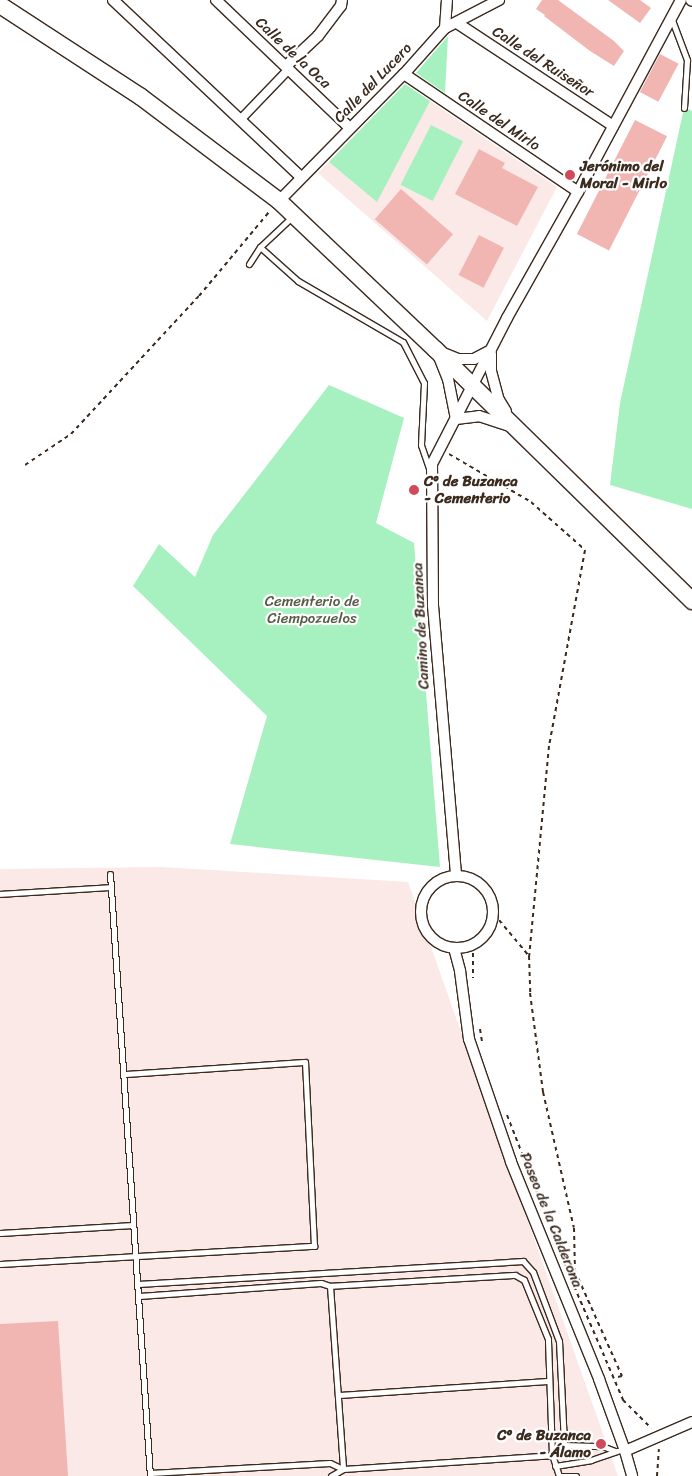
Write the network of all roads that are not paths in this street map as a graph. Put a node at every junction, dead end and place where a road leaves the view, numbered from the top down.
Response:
1 (113, 0) edge
2 (216, 0) edge
3 (342, 0) edge
4 (447, 0) edge
5 (499, 0) edge
6 (681, 0) edge
7 (0, 5) edge
8 (671, 17) junction
9 (457, 24) junction
10 (445, 28) junction
11 (287, 68) junction
12 (404, 74) junction
13 (684, 108) dead end
14 (241, 119) junction
15 (613, 126) junction
16 (350, 128) junction
17 (301, 177) junction
18 (578, 192) junction
19 (279, 201) junction
20 (294, 215) junction
21 (260, 247) junction
22 (249, 264) dead end
23 (436, 350) junction
24 (491, 350) junction
25 (473, 386) junction
26 (456, 419) junction
27 (517, 429) junction
28 (432, 475) junction
29 (692, 601) edge
30 (110, 874) dead end
31 (456, 874) junction
32 (111, 888) junction
33 (0, 894) edge
34 (469, 946) junction
35 (454, 948) junction
36 (460, 971) junction
37 (124, 1074) junction
38 (133, 1225) junction
39 (0, 1233) edge
40 (136, 1257) junction
41 (0, 1264) edge
42 (138, 1284) junction
43 (330, 1286) junction
44 (139, 1296) junction
45 (549, 1381) junction
46 (338, 1394) junction
47 (692, 1422) edge
48 (564, 1445) junction
49 (620, 1451) junction
50 (552, 1454) junction
51 (555, 1466) junction
52 (248, 1468) junction
53 (343, 1469) junction
54 (150, 1475) edge
55 (249, 1476) edge
56 (331, 1476) edge
57 (343, 1476) edge
58 (559, 1476) edge
59 (576, 1476) edge
60 (632, 1476) edge

1 - 14 street
2 - 11 street, Calle de la Oca
3 - 11 street
4 - 10 street
5 - 9 street, Calle del Lucero
6 - 8 street, Camino de Buzanca
7 - 19 main road
8 - 13 lane
8 - 15 street, Camino de Buzanca
9 - 10 street, Calle del Lucero
9 - 15 street, Calle del Ruiseñor
10 - 12 street, Calle del Lucero
11 - 14 street
11 - 16 street, Calle de la Oca
12 - 16 street, Calle del Lucero
12 - 18 street, Calle del Mirlo
14 - 17 street
15 - 18 street, Camino de Buzanca
16 - 17 street, Calle del Lucero
17 - 19 street, Calle del Lucero
18 - 24 street, Camino de Buzanca
19 - 20 main road
20 - 21 lane
20 - 23 main road
21 - 22 lane
21 - 28 lane
23 - 24 street
23 - 25 main road
23 - 26 street
24 - 25 street, Camino de Buzanca
24 - 27 street
25 - 26 street, Camino de Buzanca
25 - 27 main road
26 - 27 street
26 - 28 street, Camino de Buzanca
27 - 29 main road
28 - 31 street, Camino de Buzanca
30 - 32 lane
31 - 34 street
31 - 35 street
32 - 33 lane
32 - 37 lane
34 - 35 street
34 - 36 street, Paseo de la Calderona
35 - 36 street, Paseo de la Calderona
36 - 49 street, Paseo de la Calderona
37 - 38 lane
37 - 40 lane
38 - 39 lane
38 - 40 lane
40 - 41 lane
40 - 42 lane
42 - 44 lane
42 - 48 lane
43 - 44 lane
43 - 45 lane
43 - 46 lane
44 - 54 lane
45 - 46 lane
45 - 50 lane
46 - 53 lane
47 - 49 street
48 - 49 lane
48 - 50 lane
49 - 51 lane
49 - 60 street, Paseo de la Calderona
50 - 51 lane
50 - 53 lane
51 - 58 lane
52 - 53 lane
52 - 54 lane
52 - 55 lane
53 - 56 lane
53 - 57 lane
58 - 59 lane

